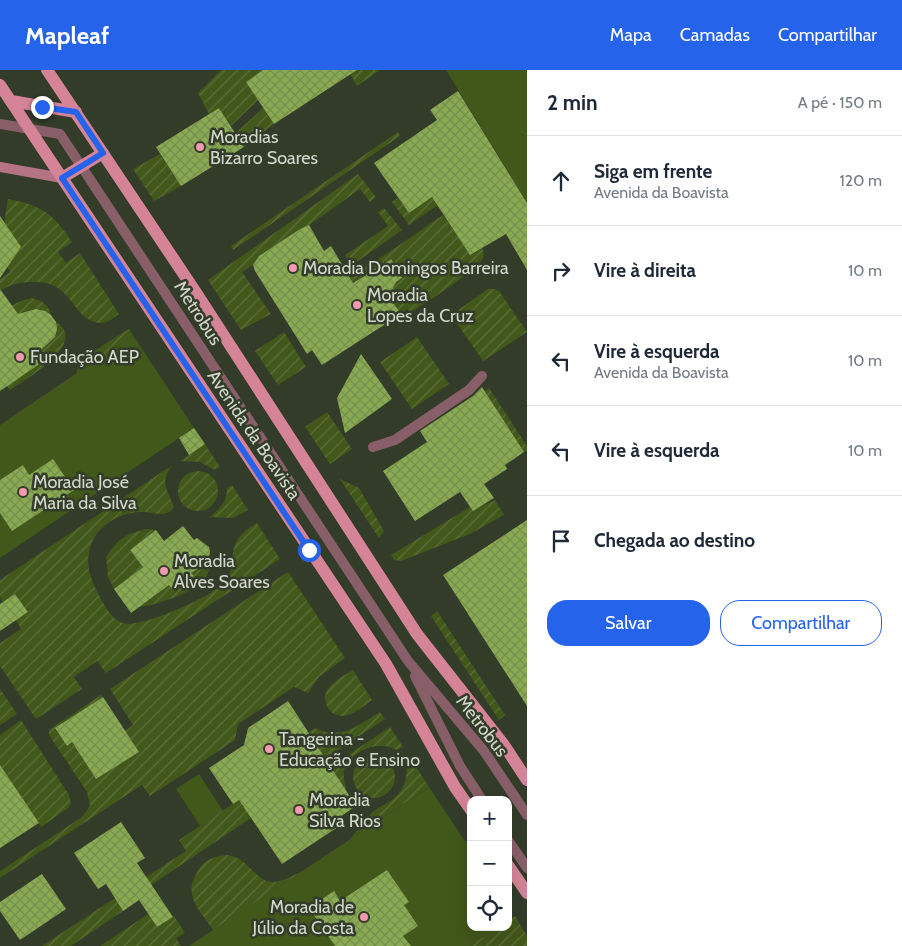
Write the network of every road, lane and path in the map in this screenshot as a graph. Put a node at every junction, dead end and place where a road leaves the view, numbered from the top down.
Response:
1 (47, 70) edge
2 (0, 85) edge
3 (5, 100) edge
4 (76, 112) junction
5 (0, 124) edge
6 (30, 129) junction
7 (103, 153) junction
8 (82, 166) junction
9 (0, 167) edge
10 (62, 178) junction
11 (482, 376) dead end
12 (373, 447) dead end
13 (408, 661) junction
14 (527, 780) edge
15 (479, 796) edge
16 (467, 804) edge
17 (527, 815) edge
18 (509, 841) edge
19 (527, 868) edge
20 (512, 871) edge
21 (527, 893) edge

1 - 4 main road, Avenida da Boavista
2 - 3 main road, Avenida da Boavista
3 - 4 main road
3 - 6 main road, Avenida da Boavista
4 - 7 main road, Avenida da Boavista
5 - 6 lane, Metrobus
6 - 8 lane, Metrobus
6 - 10 main road, Avenida da Boavista
7 - 8 main road
7 - 14 main road, Avenida da Boavista
8 - 10 main road
8 - 13 lane, Metrobus
9 - 10 main road
10 - 16 main road, Avenida da Boavista
11 - 12 lane
13 - 15 lane, Metrobus
13 - 17 lane, Metrobus
18 - 19 lane
20 - 21 main road

